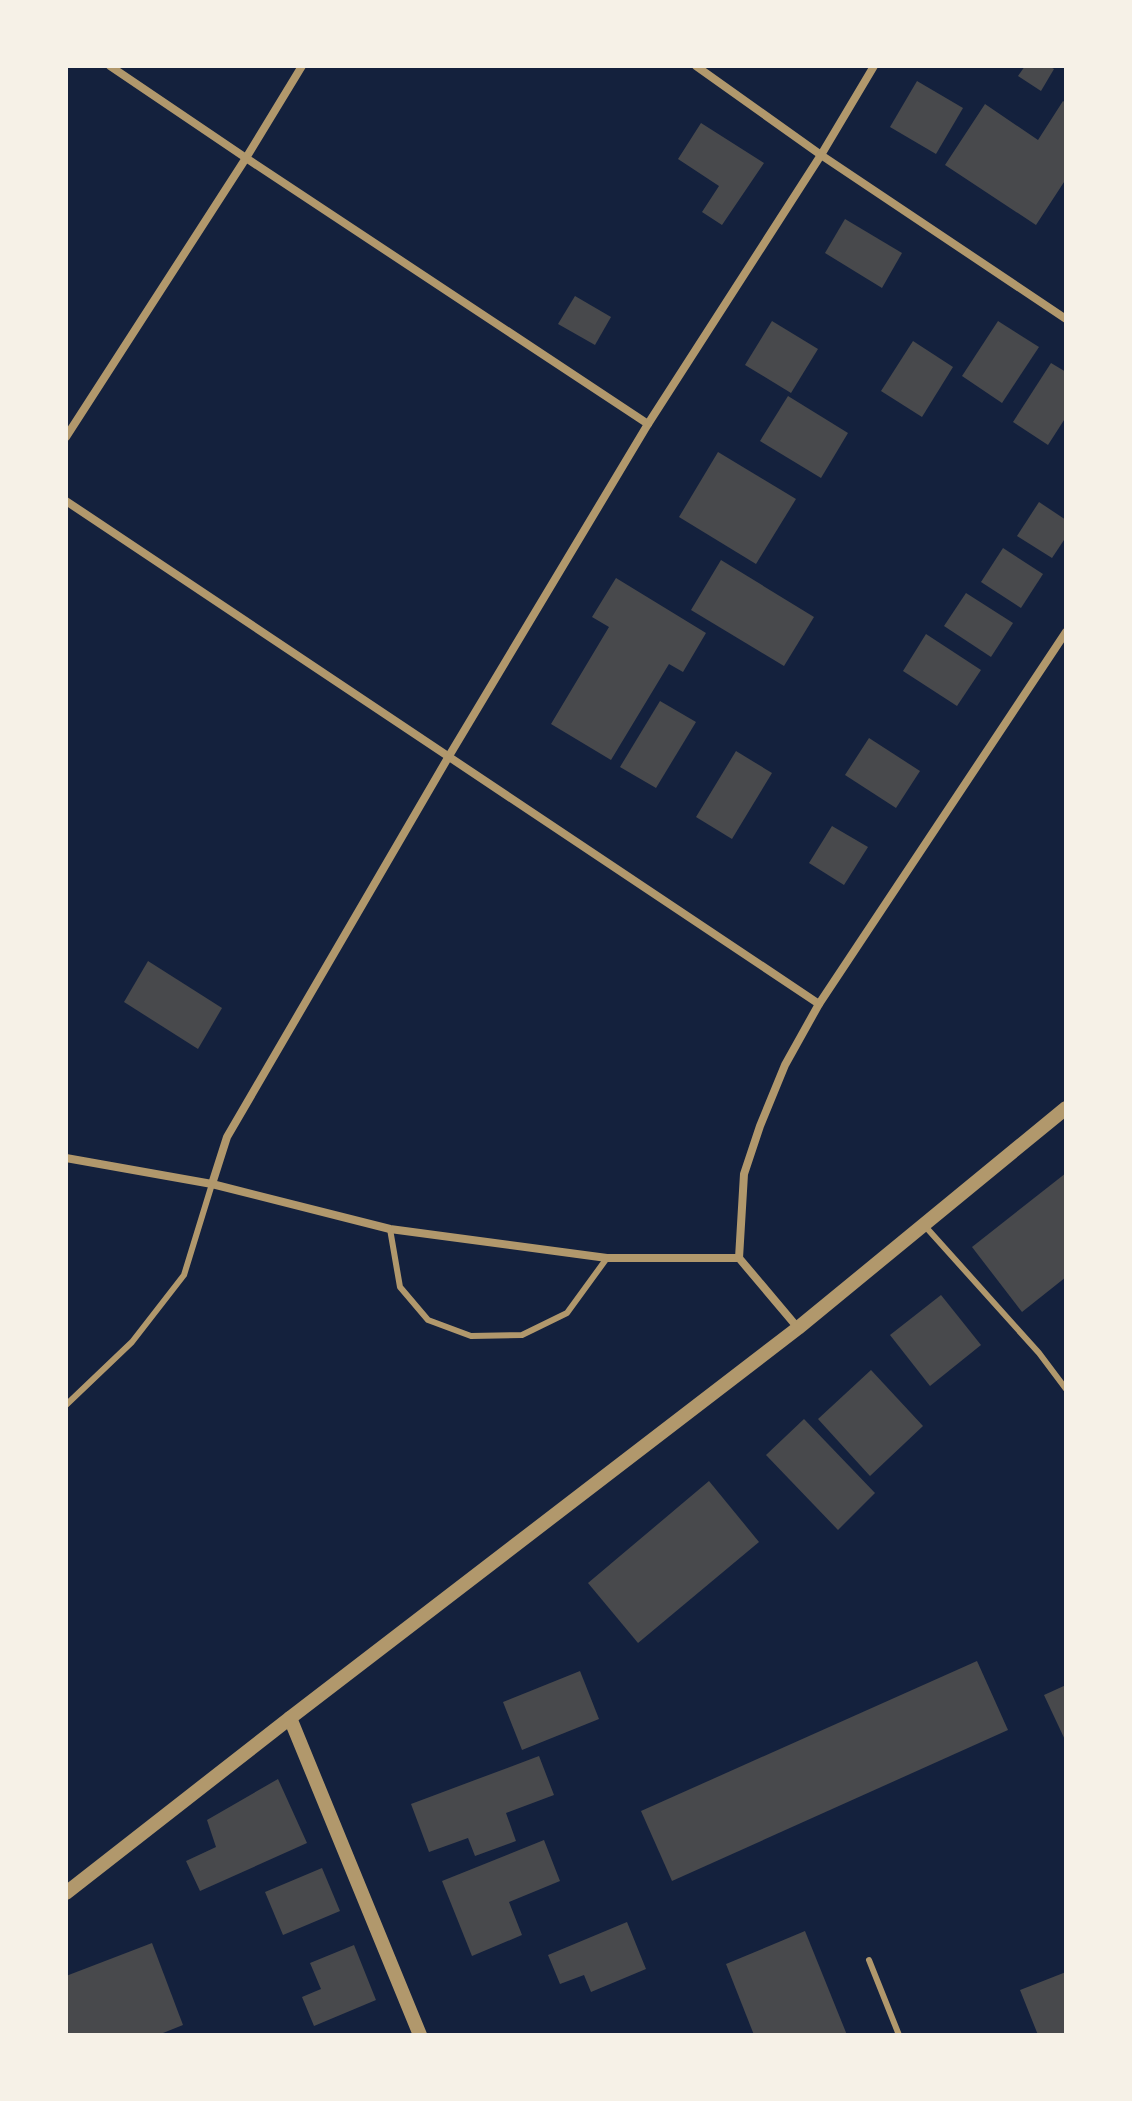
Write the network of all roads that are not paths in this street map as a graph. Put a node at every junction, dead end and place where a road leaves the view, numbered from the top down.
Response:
1 (110, 66) edge
2 (302, 66) edge
3 (696, 66) edge
4 (874, 66) edge
5 (821, 155) junction
6 (246, 158) junction
7 (1066, 319) edge
8 (648, 424) junction
9 (66, 437) edge
10 (66, 501) edge
11 (1066, 632) edge
12 (449, 756) junction
13 (819, 1004) junction
14 (1066, 1108) edge
15 (66, 1158) edge
16 (212, 1184) junction
17 (924, 1225) junction
18 (390, 1229) junction
19 (607, 1258) junction
20 (739, 1258) junction
21 (798, 1328) junction
22 (1066, 1389) edge
23 (66, 1405) edge
24 (290, 1718) junction
25 (66, 1893) edge
26 (869, 1960) dead end
27 (420, 2035) edge
28 (899, 2035) edge

1 - 6 street
2 - 6 street
3 - 5 street
4 - 5 street
5 - 7 street
5 - 8 street
6 - 8 street
6 - 9 street
8 - 12 street
10 - 12 street
11 - 13 street
12 - 13 street
12 - 16 street
13 - 20 street
14 - 17 street
15 - 16 street
16 - 18 street
16 - 23 lane
17 - 21 street
17 - 22 lane
18 - 19 street
18 - 19 lane
19 - 20 street
20 - 21 street
21 - 24 street
24 - 25 street
24 - 27 street
26 - 28 lane

